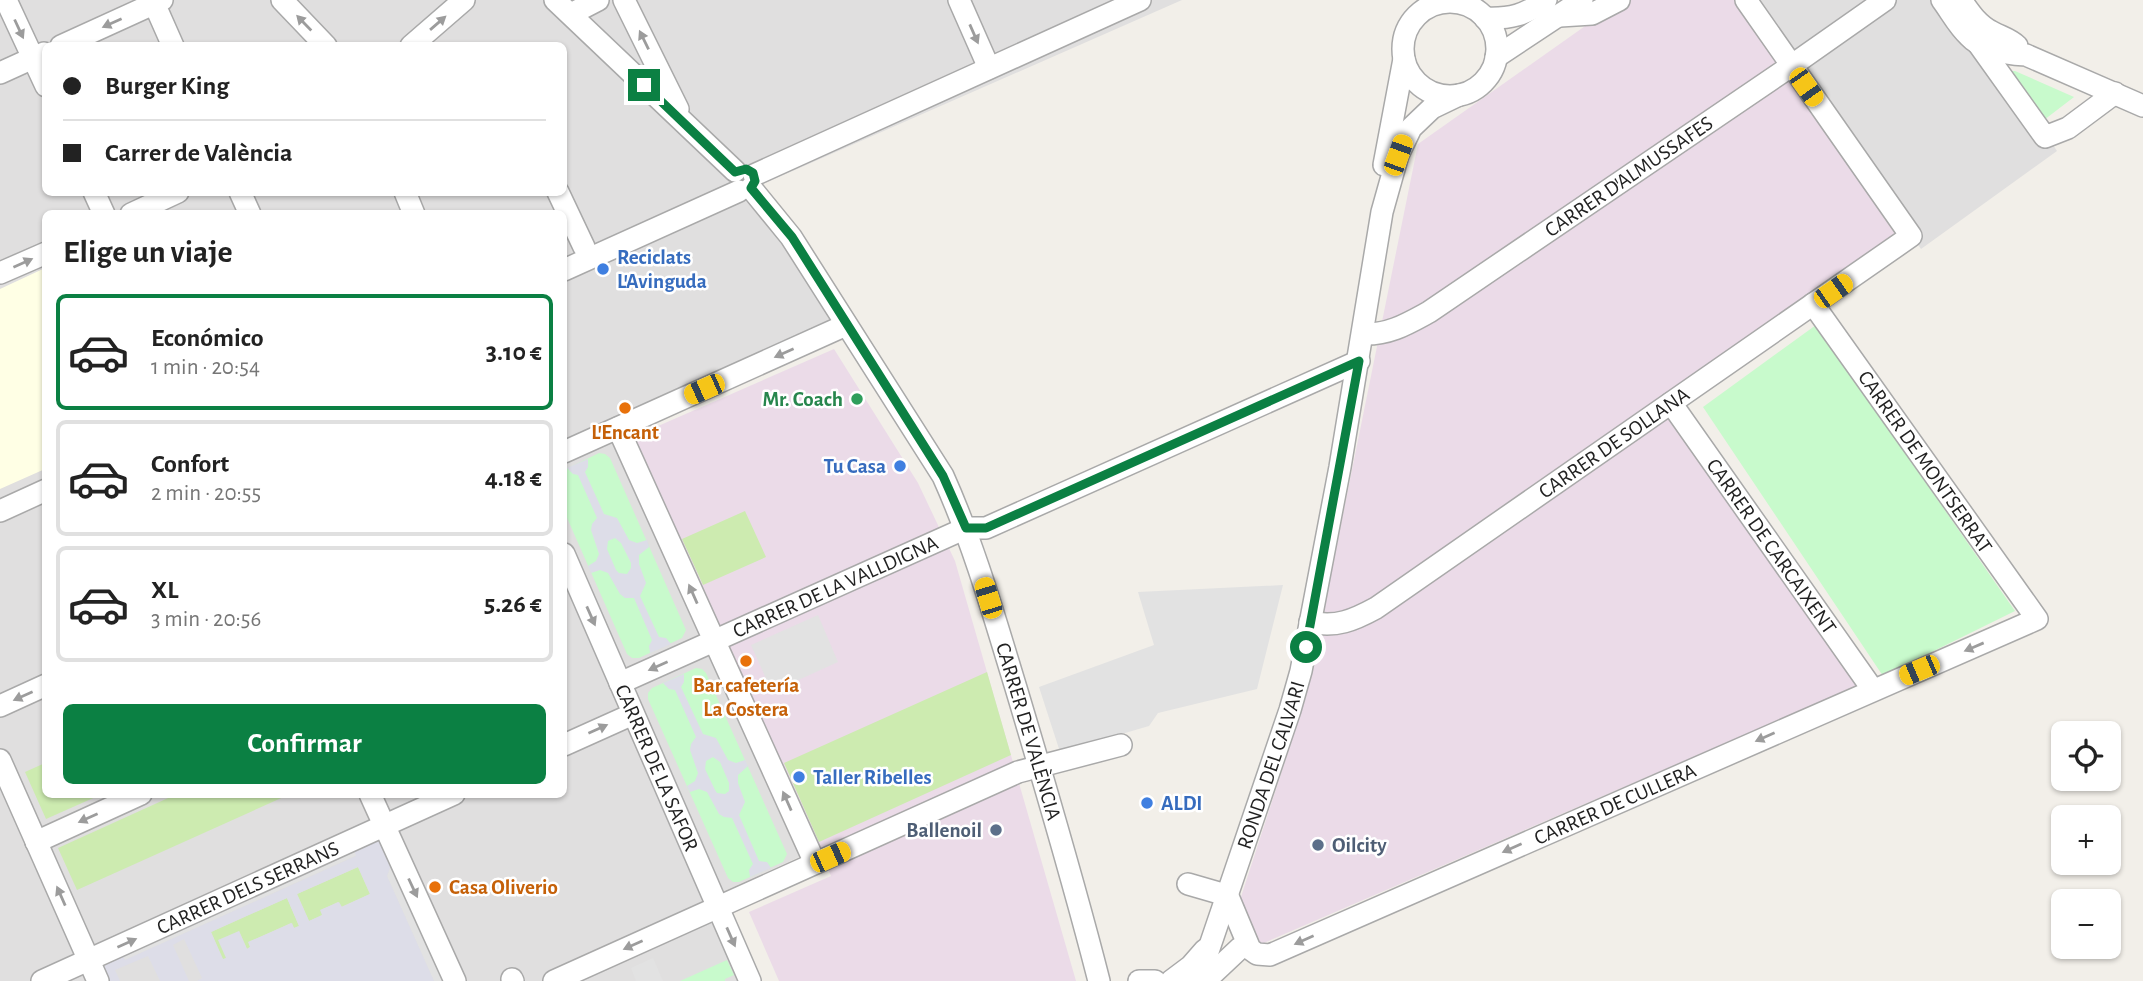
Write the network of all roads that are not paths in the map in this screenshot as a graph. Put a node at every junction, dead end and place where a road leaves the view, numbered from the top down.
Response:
1 (6, 0) edge
2 (282, 0) edge
3 (464, 0) edge
4 (555, 0) edge
5 (597, 0) edge
6 (624, 0) edge
7 (959, 0) edge
8 (1140, 0) edge
9 (1582, 0) edge
10 (1619, 0) edge
11 (1746, 0) edge
12 (1885, 0) edge
13 (1942, 0) edge
14 (1961, 0) edge
15 (158, 2) edge
16 (1116, 5) edge
17 (1424, 6) edge
18 (1473, 8) edge
19 (1552, 8) edge
20 (571, 14) junction
21 (70, 42) edge
22 (172, 42) edge
23 (322, 42) edge
24 (416, 42) edge
25 (1977, 42) junction
26 (39, 55) edge
27 (2026, 55) junction
28 (1496, 57) junction
29 (1404, 60) junction
30 (1791, 66) junction
31 (989, 68) junction
32 (0, 73) edge
33 (2115, 93) junction
34 (1459, 95) junction
35 (2143, 106) edge
36 (685, 123) junction
37 (742, 181) junction
38 (169, 196) edge
39 (140, 210) edge
40 (567, 212) edge
41 (1382, 212) junction
42 (583, 247) junction
43 (42, 255) edge
44 (567, 255) edge
45 (567, 268) edge
46 (0, 273) edge
47 (1813, 304) junction
48 (846, 325) junction
49 (1363, 334) junction
50 (1359, 361) junction
51 (1671, 403) junction
52 (618, 428) junction
53 (567, 451) edge
54 (42, 493) edge
55 (42, 506) edge
56 (0, 511) edge
57 (0, 525) edge
58 (966, 528) junction
59 (567, 561) edge
60 (2036, 620) joint
61 (1310, 622) junction
62 (715, 641) junction
63 (620, 683) junction
64 (42, 687) edge
65 (1872, 690) junction
66 (0, 706) edge
67 (634, 714) junction
68 (567, 744) edge
69 (1121, 745) dead end
70 (0, 760) edge
71 (1039, 768) junction
72 (132, 798) edge
73 (372, 798) edge
74 (445, 798) edge
75 (384, 826) junction
76 (36, 842) junction
77 (815, 863) junction
78 (1188, 884) dead end
79 (1227, 894) junction
80 (718, 907) junction
81 (1242, 942) junction
82 (1210, 943) junction
83 (1093, 959) junction
84 (89, 960) junction
85 (1216, 980) edge
86 (42, 981) edge
87 (98, 981) edge
88 (455, 981) edge
89 (554, 981) edge
90 (750, 981) edge
91 (1099, 981) edge
92 (1118, 981) edge
93 (1139, 981) edge
94 (1155, 981) edge
95 (1171, 981) edge

1 -> 26 street
23 -> 2 street
24 -> 3 street
4 - 20 street, CARRER DE VALÈNCIA
5 - 20 street
36 -> 6 street
7 -> 31 street
8 - 16 street
9 - 19 street
10 - 19 street
11 - 30 street
12 - 30 street, CARRER D'ALMUSSAFES
13 - 25 street
14 - 27 street
15 -> 21 street
15 - 22 street
16 - 31 street
17 - 18 street
17 - 29 street
18 - 19 street
18 - 28 street
19 - 28 street
20 - 36 street, CARRER DE VALÈNCIA
25 - 27 street
25 - 33 street
26 - 32 street
27 - 33 street
28 - 34 street
29 - 34 street
29 - 41 street, RONDA DEL CALVARI
30 - 47 street, CARRER DE SOLLANA
30 - 49 street, CARRER D'ALMUSSAFES
31 - 37 street
33 - 35 street
34 - 41 street, RONDA DEL CALVARI
36 - 37 street, CARRER DE VALÈNCIA
37 - 42 street
37 - 45 street
37 - 48 street, CARRER DE VALÈNCIA
38 - 39 street
40 - 42 street
41 - 49 street, RONDA DEL CALVARI
42 - 44 street
46 -> 43 street
47 - 51 street, CARRER DE SOLLANA
47 - 60 street, CARRER DE MONTSERRAT
48 -> 52 street
48 - 58 street, CARRER DE VALÈNCIA
49 - 50 street, RONDA DEL CALVARI
50 - 58 street, CARRER DE LA VALLDIGNA
50 - 61 street, RONDA DEL CALVARI
51 - 61 street, CARRER DE SOLLANA
51 - 65 street, CARRER DE CARCAIXENT
52 - 53 street
62 -> 52 street
54 - 56 street
55 - 57 street
58 - 62 street, CARRER DE LA VALLDIGNA
58 - 71 street, CARRER DE VALÈNCIA
59 -> 63 street, CARRER DE LA SAFOR
60 -> 65 street, CARRER DE CULLERA
61 - 79 street, RONDA DEL CALVARI
62 -> 63 street, CARRER DE LA VALLDIGNA
77 -> 62 street
63 - 67 street, CARRER DE LA SAFOR
64 -> 66 street
65 -> 81 street, CARRER DE CULLERA
68 -> 67 street
67 - 80 street, CARRER DE LA SAFOR
69 - 71 street
70 - 76 street
71 - 77 street
71 - 83 street, CARRER DE VALÈNCIA
72 -> 76 street
73 - 75 street
74 - 75 street, CARRER DELS SERRANS
84 -> 75 street, CARRER DELS SERRANS
75 -> 88 street
84 -> 76 street
77 - 80 street
78 - 79 street
79 - 81 street, CARRER DE CULLERA
79 - 82 street, RONDA DEL CALVARI
80 -> 89 street
80 -> 90 street, CARRER DE LA SAFOR
81 - 85 street
82 - 85 street, RONDA DEL CALVARI
82 - 95 street
83 - 91 street, CARRER DE VALÈNCIA
83 - 92 street
84 - 86 street, CARRER DELS SERRANS
84 - 87 street
93 - 94 street

